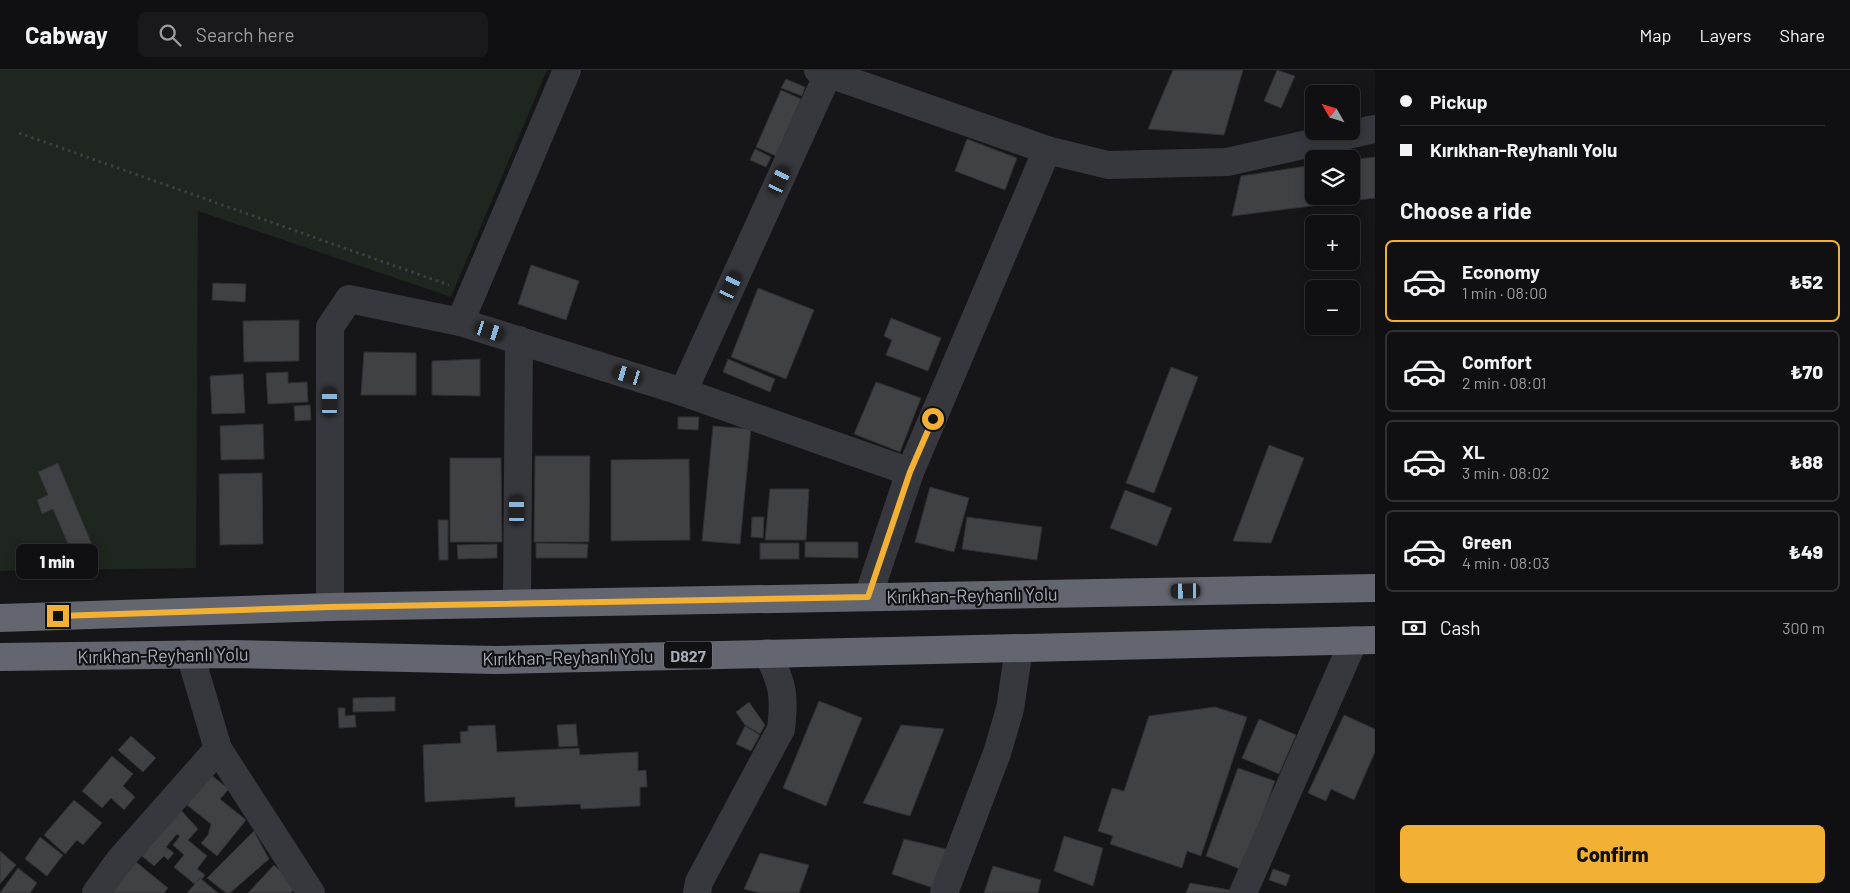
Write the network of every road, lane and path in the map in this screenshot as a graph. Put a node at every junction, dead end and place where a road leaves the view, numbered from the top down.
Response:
1 (567, 70) edge
2 (823, 72) edge
3 (1375, 129) edge
4 (19, 133) dead end
5 (1047, 150) junction
6 (453, 276) dead end
7 (460, 322) junction
8 (519, 340) junction
9 (683, 392) junction
10 (910, 472) junction
11 (1375, 588) edge
12 (868, 597) junction
13 (517, 604) junction
14 (330, 607) junction
15 (0, 618) edge
16 (1364, 640) edge
17 (1019, 648) junction
18 (767, 653) junction
19 (190, 654) junction
20 (0, 657) edge
21 (218, 749) junction
22 (96, 893) edge
23 (311, 893) edge
24 (697, 893) edge
25 (944, 893) edge
26 (1243, 893) edge

1 - 7 street
2 - 5 street
2 - 9 street
3 - 5 street
4 - 6 path
5 - 10 street
7 - 8 street
7 - 14 street
8 - 9 street
8 - 13 street
9 - 10 street
10 - 12 street
11 - 12 highway, Kırıkhan-Reyhanlı Yolu
12 - 13 highway, Kırıkhan-Reyhanlı Yolu
13 - 14 highway, Kırıkhan-Reyhanlı Yolu
14 - 15 highway, Kırıkhan-Reyhanlı Yolu
16 - 17 highway, Kırıkhan-Reyhanlı Yolu / D827
16 - 26 street
17 - 18 highway, Kırıkhan-Reyhanlı Yolu / D827
17 - 25 street
18 - 19 highway, Kırıkhan-Reyhanlı Yolu / D827
18 - 24 street
19 - 20 highway, Kırıkhan-Reyhanlı Yolu / D827
19 - 21 street
21 - 22 street
21 - 23 street

